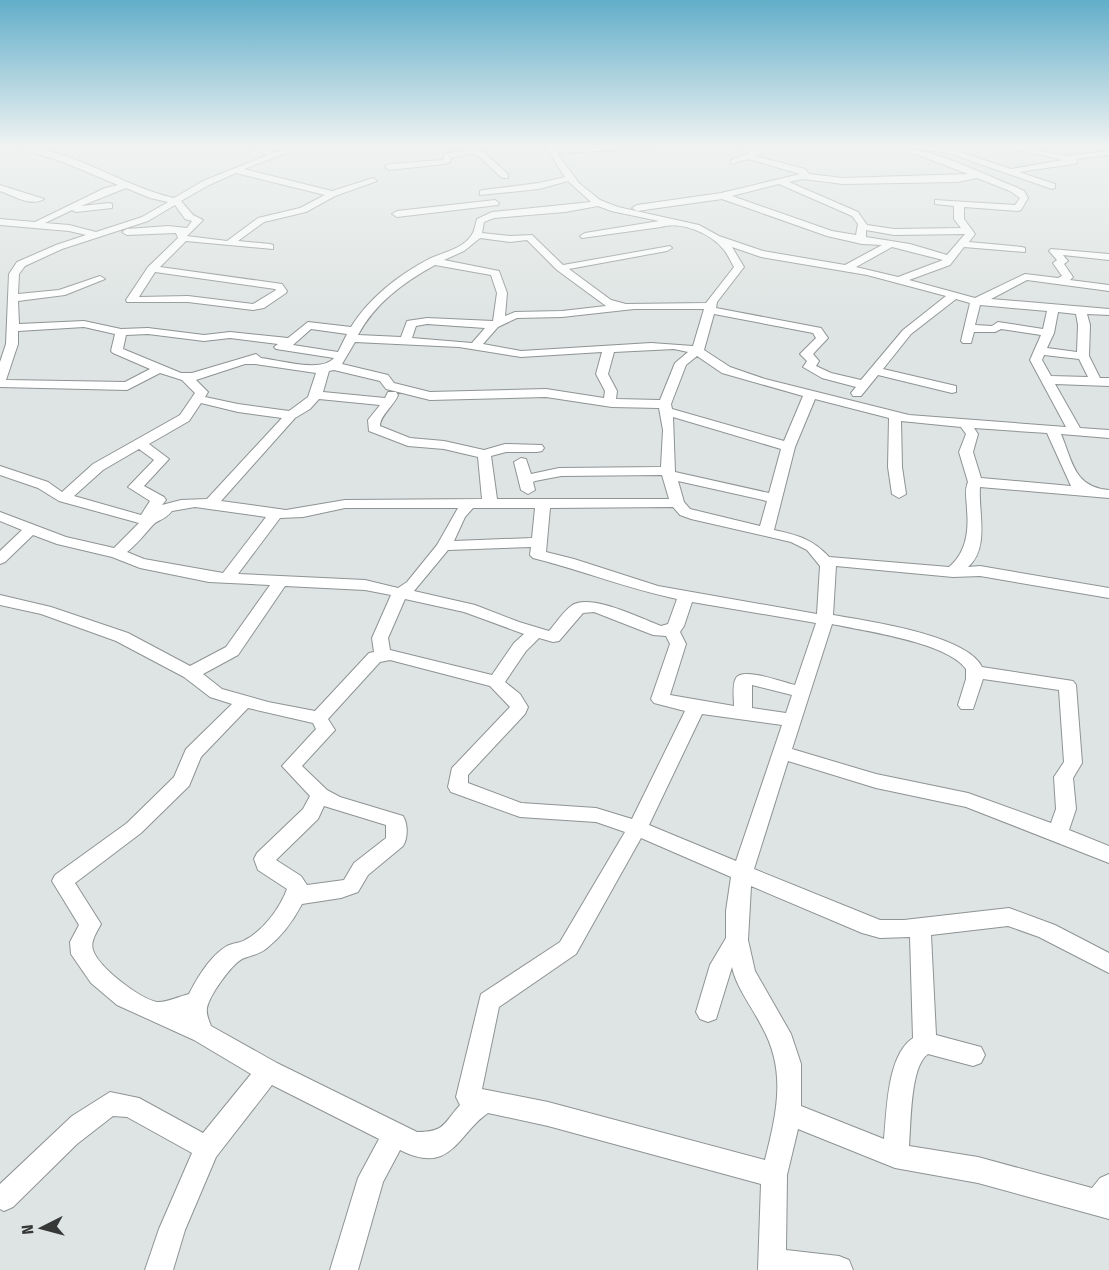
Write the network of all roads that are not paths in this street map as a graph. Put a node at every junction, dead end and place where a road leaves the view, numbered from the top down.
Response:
1 (74, 205) edge
2 (105, 205) edge
3 (169, 205) edge
4 (177, 205) edge
5 (314, 205) edge
6 (488, 205) edge
7 (586, 205) edge
8 (607, 205) edge
9 (657, 205) edge
10 (748, 205) edge
11 (835, 205) edge
12 (959, 205) edge
13 (964, 205) edge
14 (1020, 205) edge
15 (66, 209) junction
16 (624, 210) junction
17 (397, 214) dead end
18 (154, 215) junction
19 (179, 216) junction
20 (672, 220) junction
21 (0, 222) edge
22 (37, 225) junction
23 (862, 227) junction
24 (114, 231) junction
25 (969, 231) junction
26 (186, 234) junction
27 (99, 235) junction
28 (478, 235) junction
29 (585, 236) dead end
30 (714, 237) junction
31 (862, 241) junction
32 (231, 242) junction
33 (963, 244) junction
34 (889, 245) junction
35 (270, 247) dead end
36 (667, 248) dead end
37 (1022, 250) dead end
38 (1109, 257) edge
39 (949, 259) junction
40 (432, 261) junction
41 (561, 268) junction
42 (847, 268) junction
43 (152, 269) junction
44 (100, 279) dead end
45 (899, 280) junction
46 (1061, 281) junction
47 (12, 285) junction
48 (0, 287) edge
49 (1109, 288) edge
50 (953, 296) junction
51 (14, 298) junction
52 (976, 301) junction
53 (1109, 302) edge
54 (502, 305) junction
55 (634, 306) junction
56 (710, 308) junction
57 (1058, 309) junction
58 (1109, 312) edge
59 (14, 314) junction
60 (515, 315) junction
61 (1082, 315) junction
62 (0, 317) edge
63 (496, 324) junction
64 (14, 328) junction
65 (970, 328) junction
66 (121, 332) junction
67 (1048, 333) junction
68 (353, 334) junction
69 (967, 341) dead end
70 (405, 342) junction
71 (286, 345) junction
72 (475, 346) junction
73 (609, 349) junction
74 (698, 350) junction
75 (1039, 351) junction
76 (1083, 356) junction
77 (241, 363) junction
78 (333, 364) junction
79 (160, 368) junction
80 (875, 371) junction
81 (186, 377) junction
82 (1046, 380) junction
83 (1092, 381) junction
84 (0, 382) edge
85 (1109, 382) edge
86 (864, 385) junction
87 (952, 389) dead end
88 (400, 390) junction
89 (811, 393) junction
90 (200, 394) junction
91 (317, 395) junction
92 (388, 402) junction
93 (848, 403) junction
94 (612, 404) junction
95 (666, 408) junction
96 (291, 415) junction
97 (895, 417) junction
98 (965, 423) junction
99 (1052, 429) junction
100 (1075, 431) junction
101 (1109, 434) edge
102 (139, 443) junction
103 (788, 447) junction
104 (537, 448) dead end
105 (484, 454) junction
106 (521, 462) dead end
107 (0, 470) edge
108 (669, 473) junction
109 (527, 480) junction
110 (975, 482) junction
111 (899, 494) dead end
112 (1104, 495) edge
113 (64, 498) junction
114 (775, 499) junction
115 (211, 503) junction
116 (536, 503) junction
117 (676, 503) junction
118 (469, 504) junction
119 (490, 504) junction
120 (276, 514) junction
121 (0, 516) edge
122 (148, 521) junction
123 (32, 528) junction
124 (766, 532) junction
125 (538, 542) junction
126 (444, 546) junction
127 (117, 553) junction
128 (0, 559) edge
129 (825, 561) junction
130 (959, 567) junction
131 (227, 579) junction
132 (281, 580) junction
133 (400, 593) junction
134 (1109, 593) edge
135 (686, 596) junction
136 (0, 600) edge
137 (825, 619) junction
138 (671, 631) junction
139 (535, 633) junction
140 (384, 655) junction
141 (975, 672) junction
142 (190, 673) junction
143 (496, 682) junction
144 (801, 692) junction
145 (244, 702) junction
146 (967, 705) dead end
147 (696, 707) junction
148 (743, 714) junction
149 (319, 718) junction
150 (792, 720) junction
151 (782, 753) junction
152 (320, 795) junction
153 (637, 828) junction
154 (1058, 833) junction
155 (1109, 855) edge
156 (742, 873) junction
157 (295, 898) junction
158 (920, 927) junction
159 (737, 940) junction
160 (1109, 964) edge
161 (197, 1002) junction
162 (708, 1012) dead end
163 (156, 1013) junction
164 (202, 1033) junction
165 (925, 1043) junction
166 (973, 1055) dead end
167 (268, 1071) junction
168 (468, 1097) junction
169 (789, 1113) junction
170 (396, 1133) junction
171 (207, 1148) junction
172 (895, 1156) junction
173 (774, 1175) junction
174 (4, 1198) dead end
175 (1105, 1199) edge
176 (772, 1266) edge
177 (159, 1270) edge
178 (344, 1270) edge
179 (839, 1270) edge

1 - 15 street
2 - 15 street
3 - 18 street
4 - 19 street
5 - 32 street
6 - 17 street
7 - 28 street
8 - 16 street
9 - 16 street
10 - 31 street
11 - 23 street
12 - 25 street
13 - 14 street
15 - 22 street
16 - 20 street
18 - 19 street
18 - 24 street
19 - 26 street
20 - 29 street
20 - 30 street
21 - 22 street
22 - 27 street
23 - 25 street
23 - 31 street
24 - 26 street
24 - 27 street
25 - 33 street
26 - 32 street
26 - 43 street
27 - 47 street
28 - 40 street
28 - 41 street
30 - 42 street
30 - 56 street
31 - 34 street
32 - 35 street
33 - 37 street
33 - 39 street
34 - 39 street
34 - 42 street
36 - 41 street
38 - 46 street
39 - 45 street
40 - 54 street
40 - 68 street
41 - 55 street
42 - 45 street
43 - 43 street
44 - 51 street
45 - 50 street
46 - 49 street
46 - 52 street
47 - 48 street
47 - 51 street
50 - 52 street
50 - 80 street
51 - 59 street
52 - 57 street
52 - 65 street
53 - 61 street
54 - 60 street
54 - 63 street
55 - 56 street
55 - 60 street
56 - 74 street
56 - 86 street
57 - 61 street
57 - 67 street
58 - 61 street
59 - 62 street
59 - 64 street
60 - 63 street
61 - 76 street
63 - 70 street
63 - 72 street
64 - 66 street
64 - 84 street
65 - 67 street
65 - 69 street
66 - 71 street
66 - 79 street
67 - 75 street
68 - 70 street
68 - 71 street
68 - 78 street
70 - 72 street
71 - 77 street
71 - 78 street
72 - 73 street
73 - 74 street
73 - 94 street
74 - 89 street
74 - 95 street
75 - 76 street
75 - 82 street
76 - 83 street
77 - 78 street
77 - 81 street
77 - 90 street
78 - 88 street
78 - 91 street
79 - 81 street
79 - 84 street
80 - 86 street
80 - 87 street
81 - 90 street
82 - 83 street
82 - 100 street
83 - 85 street
86 - 93 street
88 - 92 street
88 - 94 street
89 - 93 street
89 - 103 street
90 - 96 street
90 - 102 street
91 - 92 street
91 - 96 street
92 - 105 street
93 - 97 street
94 - 95 street
95 - 103 street
95 - 108 street
96 - 115 street
97 - 98 street
97 - 111 street
98 - 99 street
98 - 110 street
99 - 100 street
99 - 112 street
100 - 101 street
102 - 113 street
102 - 122 street
103 - 114 street
104 - 105 street
105 - 119 street
106 - 109 street
107 - 113 street
108 - 109 street
108 - 114 street
108 - 117 street
109 - 116 street
110 - 112 street
110 - 130 street
113 - 122 street
114 - 124 street
115 - 120 street
115 - 122 street
116 - 117 street
116 - 119 street
116 - 125 street
117 - 124 street
118 - 119 street
118 - 120 street
118 - 126 street
120 - 131 street
121 - 123 street
122 - 127 street
123 - 127 street
123 - 128 street
124 - 129 street
125 - 126 street
125 - 135 street
126 - 133 street
127 - 131 street
129 - 130 street
129 - 137 street
130 - 134 street
131 - 132 street
132 - 133 street
132 - 142 street
133 - 139 street
133 - 140 street
135 - 137 street
135 - 138 street
136 - 142 street
137 - 141 street
137 - 144 street
138 - 139 street
138 - 147 street
139 - 143 street
140 - 143 street
140 - 149 street
141 - 146 street
141 - 154 street
142 - 145 street
143 - 153 street
144 - 148 street
144 - 150 street
145 - 149 street
145 - 163 street
147 - 148 street
147 - 153 street
148 - 150 street
149 - 152 street
150 - 151 street
151 - 154 street
151 - 156 street
152 - 157 street
152 - 157 street
153 - 156 street
153 - 168 street
154 - 155 street
156 - 158 street
156 - 159 street
157 - 161 street
158 - 160 street
158 - 165 street
159 - 162 street
159 - 169 street
161 - 163 street
161 - 164 street
163 - 164 street
164 - 167 street
165 - 166 street
165 - 172 street
167 - 170 street
167 - 171 street
168 - 170 street
168 - 173 street
169 - 172 street
169 - 173 street
170 - 178 street
171 - 174 street
171 - 177 street
172 - 175 street
173 - 176 street
176 - 179 street

